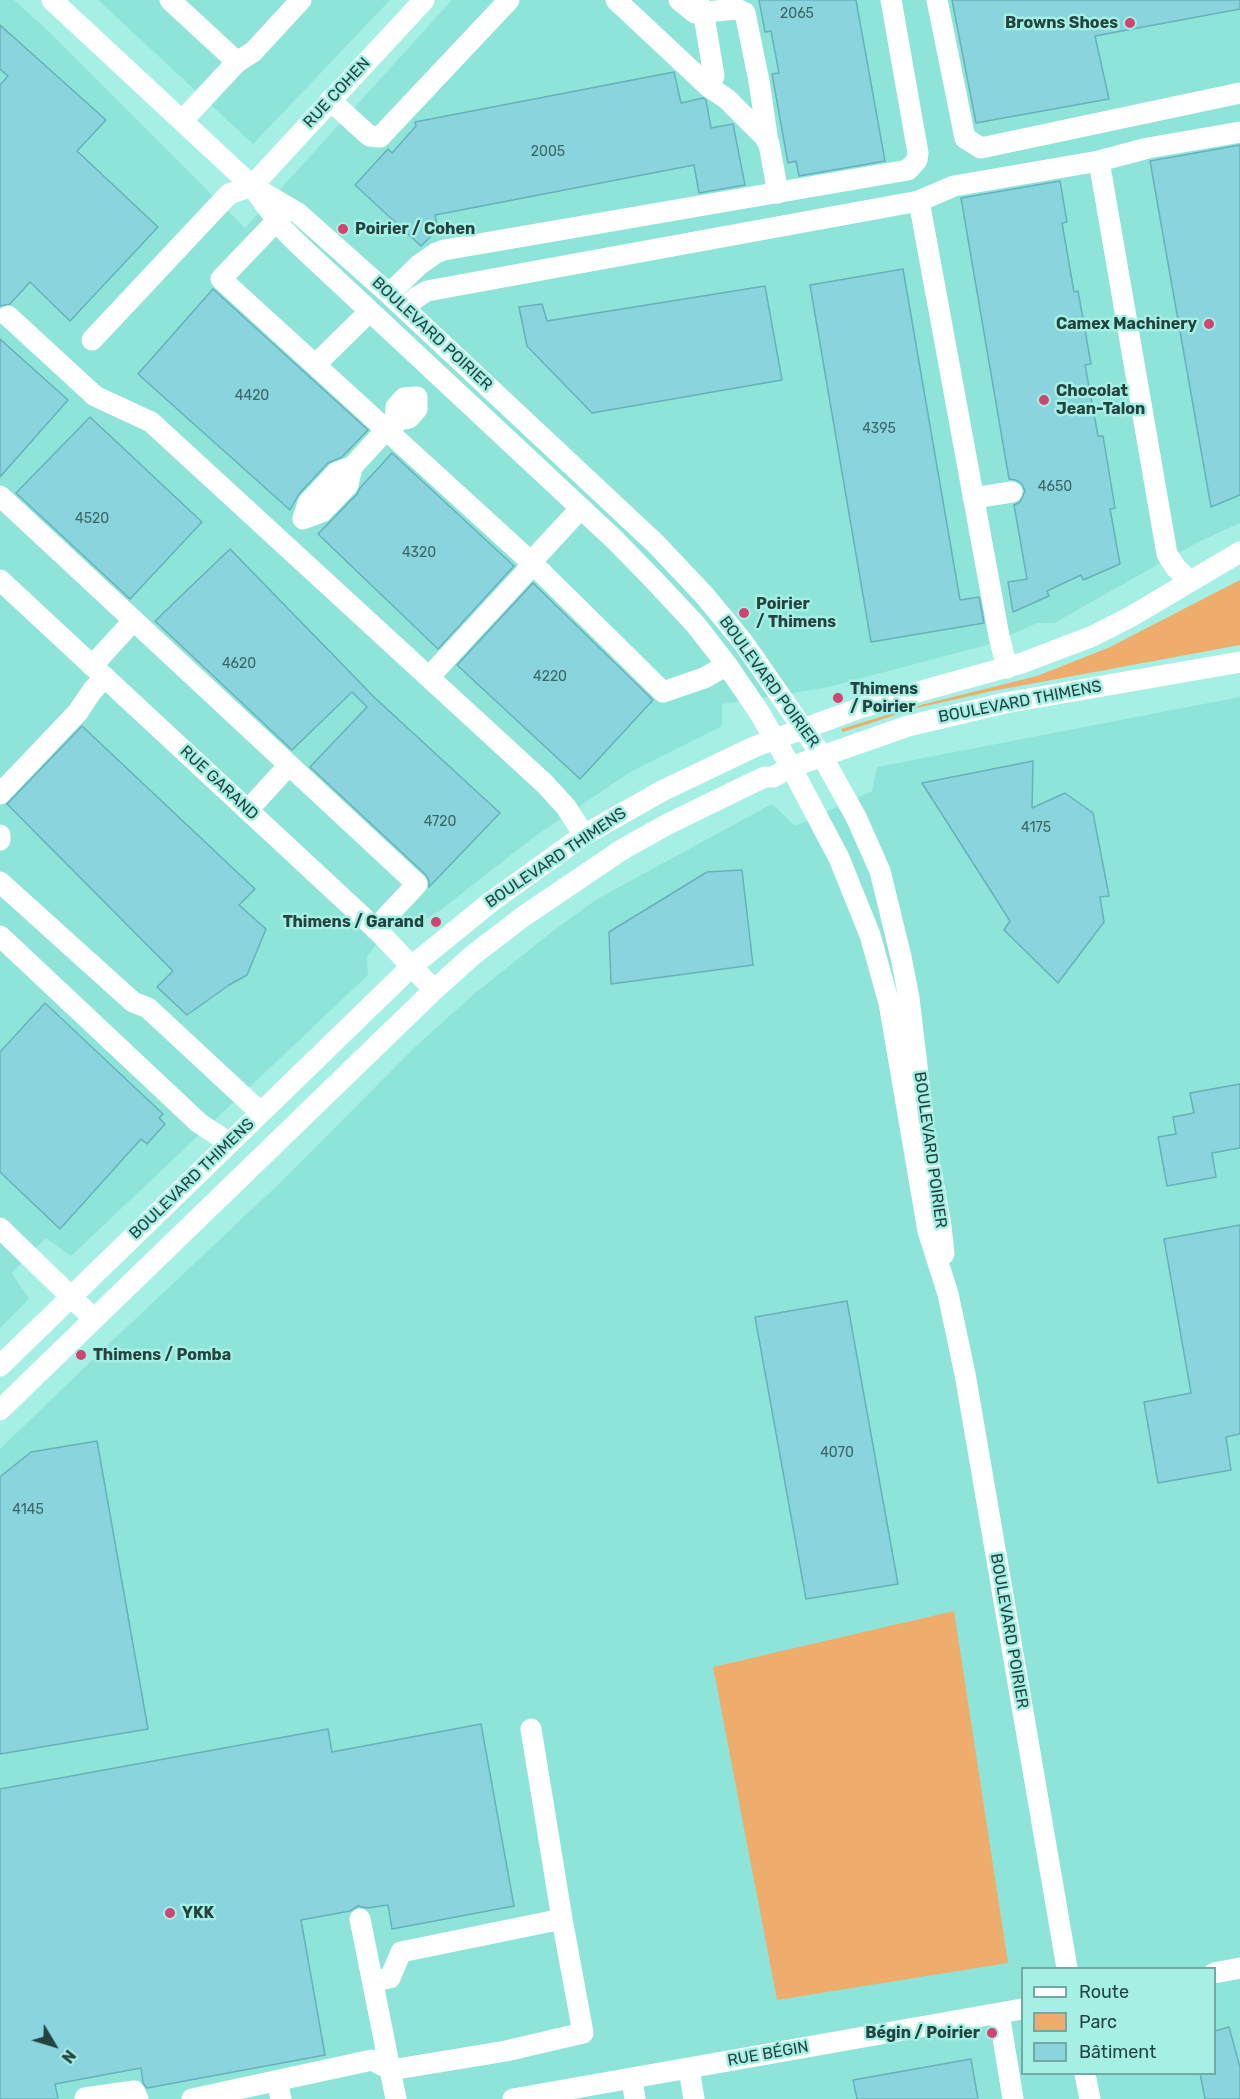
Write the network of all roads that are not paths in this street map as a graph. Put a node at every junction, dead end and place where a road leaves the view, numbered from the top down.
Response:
1 (52, 0) edge
2 (170, 0) edge
3 (301, 0) edge
4 (424, 0) edge
5 (509, 0) edge
6 (616, 0) edge
7 (679, 0) edge
8 (891, 0) edge
9 (937, 0) edge
10 (700, 7) edge
11 (237, 62) junction
12 (709, 87) junction
13 (1240, 93) edge
14 (330, 100) junction
15 (182, 121) junction
16 (1240, 132) edge
17 (769, 144) junction
18 (1099, 161) junction
19 (252, 186) junction
20 (778, 193) junction
21 (919, 201) junction
22 (283, 213) junction
23 (389, 294) junction
24 (405, 309) junction
25 (369, 312) junction
26 (8, 316) dead end
27 (92, 340) dead end
28 (315, 365) junction
29 (437, 375) junction
30 (391, 426) junction
31 (1012, 492) dead end
32 (0, 496) edge
33 (973, 498) junction
34 (581, 508) junction
35 (281, 542) junction
36 (1240, 552) edge
37 (531, 562) junction
38 (0, 580) edge
39 (1190, 581) junction
40 (134, 620) junction
41 (1240, 662) edge
42 (727, 665) junction
43 (1007, 668) junction
44 (99, 672) junction
45 (429, 678) junction
46 (805, 729) junction
47 (776, 739) junction
48 (822, 756) junction
49 (289, 765) junction
50 (791, 767) junction
51 (0, 794) edge
52 (248, 810) junction
53 (0, 835) edge
54 (584, 835) junction
55 (0, 840) edge
56 (0, 882) edge
57 (375, 929) junction
58 (0, 936) edge
59 (412, 966) junction
60 (434, 990) junction
61 (260, 1113) junction
62 (227, 1144) junction
63 (0, 1228) edge
64 (948, 1294) junction
65 (72, 1296) junction
66 (94, 1319) junction
67 (0, 1366) edge
68 (0, 1410) edge
69 (531, 1729) dead end
70 (360, 1919) dead end
71 (562, 1919) junction
72 (1067, 1967) edge
73 (1240, 1968) edge
74 (1216, 1973) edge
75 (373, 1981) junction
76 (1021, 2009) edge
77 (999, 2013) junction
78 (689, 2069) junction
79 (390, 2070) junction
80 (1085, 2075) edge
81 (634, 2089) edge
82 (279, 2090) edge
83 (85, 2098) edge
84 (138, 2099) edge
85 (192, 2099) edge
86 (396, 2099) edge
87 (513, 2099) edge
88 (694, 2099) edge
89 (1013, 2099) edge
90 (1090, 2099) edge

1 - 15 street, BOULEVARD POIRIER
2 - 11 street
3 - 11 street
4 - 14 street, RUE COHEN
5 - 14 street
6 - 12 street
7 - 10 street
8 - 20 street
9 - 13 street
10 - 12 street
10 - 17 street
11 - 15 street
12 - 17 street
14 - 19 street, RUE COHEN
15 - 19 street, BOULEVARD POIRIER
16 - 18 street
17 - 20 street
18 - 21 street
18 - 39 street
19 - 22 street, BOULEVARD POIRIER
19 - 27 street
20 - 23 street
21 - 24 street
21 - 33 street
22 - 23 street, BOULEVARD POIRIER
22 - 25 street, BOULEVARD POIRIER
22 - 28 street
23 - 24 street, BOULEVARD POIRIER
24 - 46 street, BOULEVARD POIRIER
25 - 28 street
25 - 29 street, BOULEVARD POIRIER
26 - 35 street
28 - 30 street
29 - 30 street
29 - 34 street, BOULEVARD POIRIER
30 - 35 street
30 - 37 street
31 - 33 street
32 - 40 street
33 - 43 street
34 - 37 street
34 - 42 street, BOULEVARD POIRIER
35 - 45 street
36 - 39 street, BOULEVARD THIMENS
37 - 42 street
37 - 45 street
38 - 44 street, RUE GARAND
39 - 43 street, BOULEVARD THIMENS
40 - 44 street
40 - 49 street
41 - 48 street, BOULEVARD THIMENS
42 - 47 street, BOULEVARD POIRIER
43 - 46 street, BOULEVARD THIMENS
44 - 51 street
44 - 52 street, RUE GARAND
45 - 54 street
46 - 47 street, BOULEVARD THIMENS
46 - 48 street, BOULEVARD POIRIER
47 - 50 street, BOULEVARD POIRIER
47 - 54 street, BOULEVARD THIMENS
48 - 50 street, BOULEVARD THIMENS
48 - 64 street, BOULEVARD POIRIER
49 - 52 street
49 - 57 street
50 - 60 street, BOULEVARD THIMENS
50 - 64 street, BOULEVARD POIRIER
52 - 57 street, RUE GARAND
53 - 55 street
54 - 59 street, BOULEVARD THIMENS
56 - 61 street
57 - 59 street, RUE GARAND
58 - 62 street
59 - 60 street, RUE GARAND
59 - 61 street, BOULEVARD THIMENS
60 - 66 street, BOULEVARD THIMENS
61 - 62 street, BOULEVARD THIMENS
62 - 65 street, BOULEVARD THIMENS
63 - 65 street
64 - 72 street, BOULEVARD POIRIER
65 - 66 street
65 - 67 street, BOULEVARD THIMENS
66 - 68 street, BOULEVARD THIMENS
69 - 71 street
70 - 75 street
71 - 75 street
71 - 79 street
73 - 74 street
75 - 79 street
76 - 77 street, RUE BÉGIN
77 - 78 street, RUE BÉGIN
77 - 89 street
78 - 81 street, RUE BÉGIN
78 - 88 street
79 - 82 street
79 - 86 street
80 - 90 street
81 - 87 street, RUE BÉGIN
82 - 85 street
83 - 84 street

